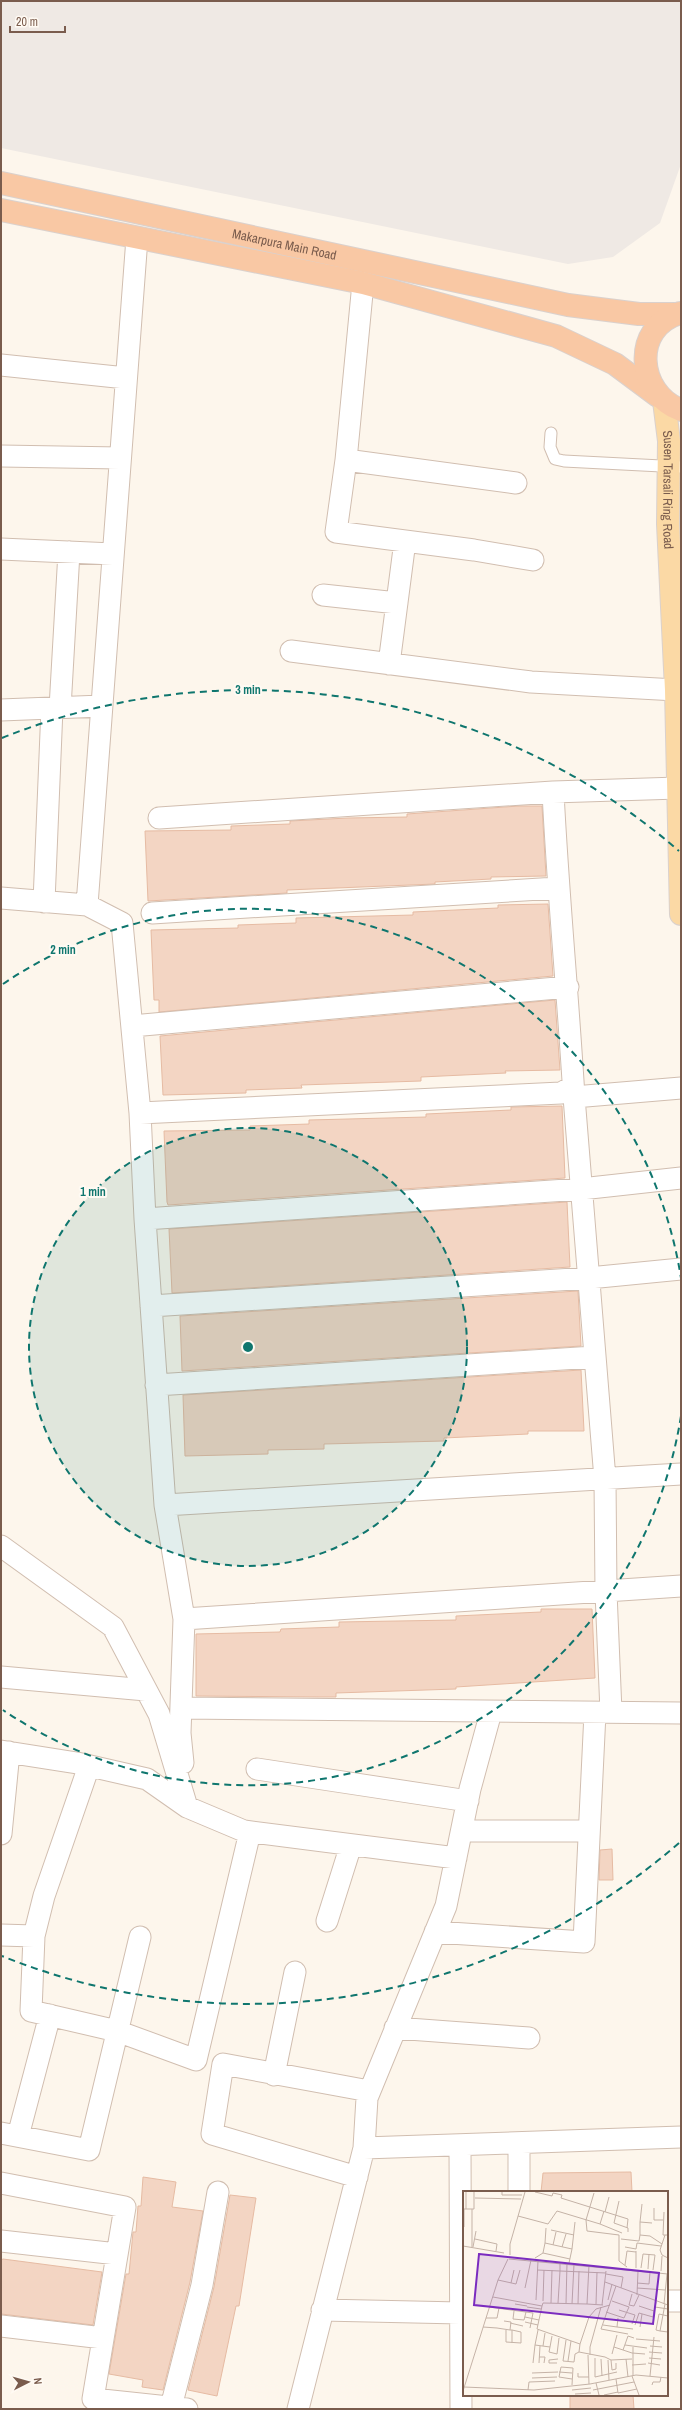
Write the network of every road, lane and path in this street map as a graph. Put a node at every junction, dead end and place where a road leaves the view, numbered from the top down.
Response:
1 (1, 183) edge
2 (1, 210) edge
3 (136, 238) junction
4 (363, 284) junction
5 (678, 313) edge
6 (1, 365) edge
7 (126, 378) junction
8 (668, 402) edge
9 (551, 433) dead end
10 (1, 456) edge
11 (120, 458) junction
12 (346, 460) junction
13 (675, 467) edge
14 (516, 483) dead end
15 (405, 541) junction
16 (1, 549) edge
17 (69, 552) junction
18 (113, 554) junction
19 (533, 560) dead end
20 (323, 595) dead end
21 (397, 603) junction
22 (291, 651) dead end
23 (389, 664) junction
24 (676, 690) junction
25 (102, 706) junction
26 (56, 708) junction
27 (1, 710) edge
28 (678, 788) junction
29 (554, 792) junction
30 (159, 818) dead end
31 (558, 888) junction
32 (1, 898) edge
33 (44, 902) junction
34 (87, 905) junction
35 (152, 913) dead end
36 (681, 914) edge
37 (568, 987) junction
38 (132, 1026) junction
39 (681, 1088) edge
40 (574, 1097) junction
41 (140, 1113) junction
42 (681, 1178) edge
43 (582, 1189) junction
44 (145, 1219) junction
45 (681, 1269) edge
46 (589, 1278) junction
47 (151, 1306) junction
48 (594, 1356) junction
49 (156, 1385) junction
50 (681, 1474) edge
51 (605, 1479) junction
52 (165, 1505) junction
53 (1, 1546) edge
54 (681, 1586) edge
55 (606, 1592) junction
56 (184, 1619) junction
57 (1, 1677) edge
58 (146, 1690) junction
59 (181, 1708) junction
60 (491, 1712) junction
61 (603, 1712) junction
62 (681, 1713) edge
63 (5, 1752) edge
64 (89, 1766) junction
65 (257, 1769) dead end
66 (468, 1801) junction
67 (186, 1807) junction
68 (462, 1831) junction
69 (589, 1831) junction
70 (250, 1832) junction
71 (1, 1834) edge
72 (351, 1844) junction
73 (456, 1858) junction
74 (326, 1921) dead end
75 (435, 1932) junction
76 (1, 1935) edge
77 (34, 1936) junction
78 (140, 1937) dead end
79 (295, 1972) dead end
80 (50, 2015) junction
81 (395, 2028) junction
82 (117, 2031) junction
83 (529, 2038) dead end
84 (196, 2060) junction
85 (223, 2064) junction
86 (274, 2075) junction
87 (369, 2091) junction
88 (9, 2134) edge
89 (681, 2137) edge
90 (519, 2143) junction
91 (460, 2145) junction
92 (364, 2148) junction
93 (356, 2177) junction
94 (1, 2183) edge
95 (519, 2191) edge
96 (218, 2192) dead end
97 (1, 2241) edge
98 (117, 2254) junction
99 (668, 2301) edge
100 (681, 2301) edge
101 (322, 2310) junction
102 (460, 2313) junction
103 (1, 2326) edge
104 (103, 2338) junction
105 (179, 2408) edge
106 (298, 2409) edge
107 (460, 2409) edge

1 - 5 highway, Makarpura Main Road
2 - 3 highway, Makarpura Main Road
3 - 4 highway, Makarpura Main Road
3 - 7 street
4 - 8 highway, Makarpura Main Road
4 - 12 street
5 - 8 highway
6 - 7 street
7 - 11 street
8 - 13 main road, Susen Tarsali Ring Road
9 - 13 lane
10 - 11 street
11 - 18 street
12 - 14 street
12 - 15 street
13 - 24 main road, Susen Tarsali Ring Road
15 - 19 street
15 - 21 street
16 - 17 street
17 - 18 street
17 - 26 street
18 - 25 street
20 - 21 street
21 - 23 street
22 - 23 street
23 - 24 street
24 - 28 main road, Susen Tarsali Ring Road
25 - 26 street
25 - 34 street
26 - 27 street
26 - 33 street
28 - 29 street
28 - 36 main road, Susen Tarsali Ring Road
29 - 30 street
29 - 31 street
31 - 35 street
31 - 37 street
32 - 33 street
33 - 34 street
34 - 38 street
37 - 38 street
37 - 40 street
38 - 41 street
39 - 40 street
40 - 41 street
40 - 43 street
41 - 44 street
42 - 43 street
43 - 44 street
43 - 46 street
44 - 47 street
45 - 46 street
46 - 47 street
46 - 48 street
47 - 49 street
48 - 49 street
48 - 51 street
49 - 52 street
50 - 51 street
51 - 52 street
51 - 55 street
52 - 56 street
53 - 58 street
54 - 55 street
55 - 56 street
55 - 61 street
56 - 59 street
57 - 58 street
58 - 67 street
59 - 60 street
59 - 67 street
60 - 61 street
60 - 66 street
61 - 62 street
61 - 69 street
63 - 64 street
63 - 71 street
64 - 67 street
64 - 77 street
65 - 66 street
66 - 68 street
67 - 70 street
68 - 69 street
68 - 73 street
69 - 75 street
70 - 72 street
70 - 84 street
72 - 73 street
72 - 74 street
73 - 75 street
75 - 81 street
76 - 77 street
77 - 80 street
78 - 82 street
79 - 86 street
80 - 82 street
80 - 88 street
81 - 83 street
81 - 87 street
82 - 84 street
82 - 88 street
84 - 85 street
85 - 86 street
85 - 93 street
86 - 87 street
87 - 92 street
89 - 90 street
90 - 91 street
90 - 95 street
91 - 92 street
91 - 102 street
92 - 93 street
93 - 101 street
94 - 98 street
96 - 105 street
97 - 98 street
98 - 104 street
99 - 100 street
101 - 102 street
101 - 106 street
102 - 107 street
103 - 104 street
104 - 105 street

